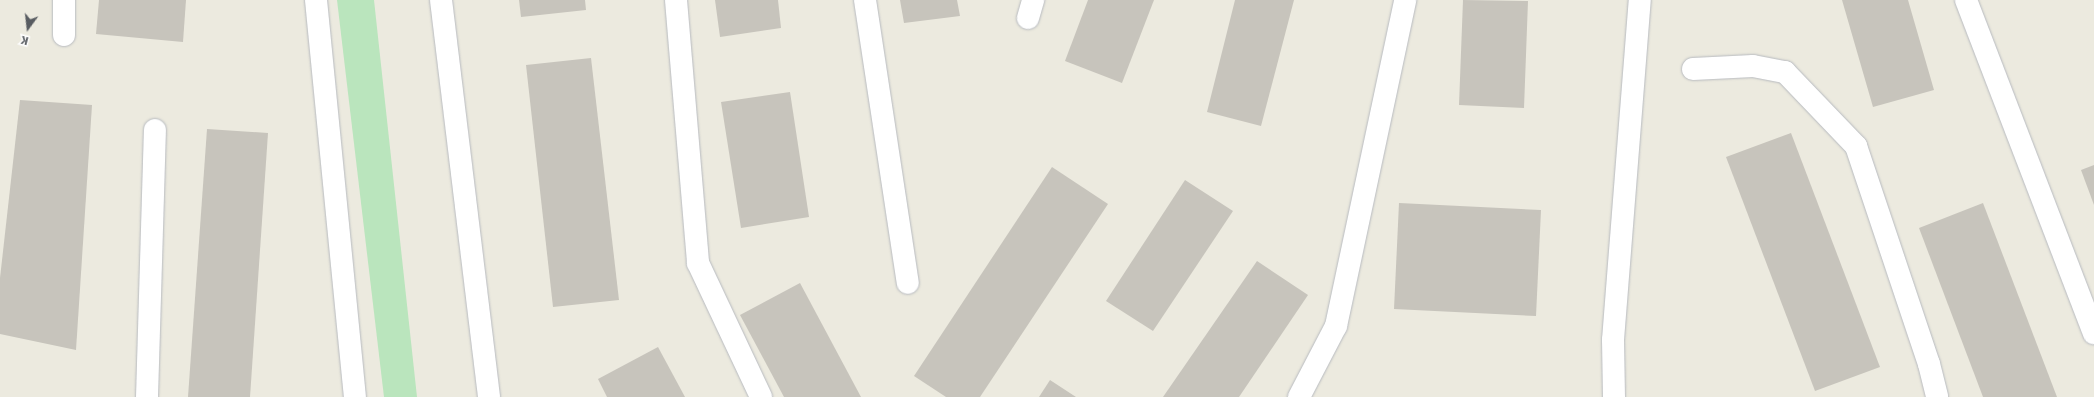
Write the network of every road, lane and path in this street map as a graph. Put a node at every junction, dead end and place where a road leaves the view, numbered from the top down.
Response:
1 (64, 0) edge
2 (316, 0) edge
3 (441, 0) edge
4 (676, 0) edge
5 (865, 0) edge
6 (1405, 0) edge
7 (1640, 0) edge
8 (1966, 0) edge
9 (64, 35) dead end
10 (1693, 69) dead end
11 (155, 130) dead end
12 (908, 283) dead end
13 (2094, 333) edge
14 (147, 397) edge
15 (355, 397) edge
16 (490, 397) edge
17 (761, 397) edge
18 (1299, 397) edge
19 (1614, 397) edge
20 (1937, 397) edge

1 - 9 street
2 - 15 street
3 - 16 street
4 - 17 street
5 - 12 street
6 - 18 street
7 - 19 street
8 - 13 street
10 - 20 street
11 - 14 street

